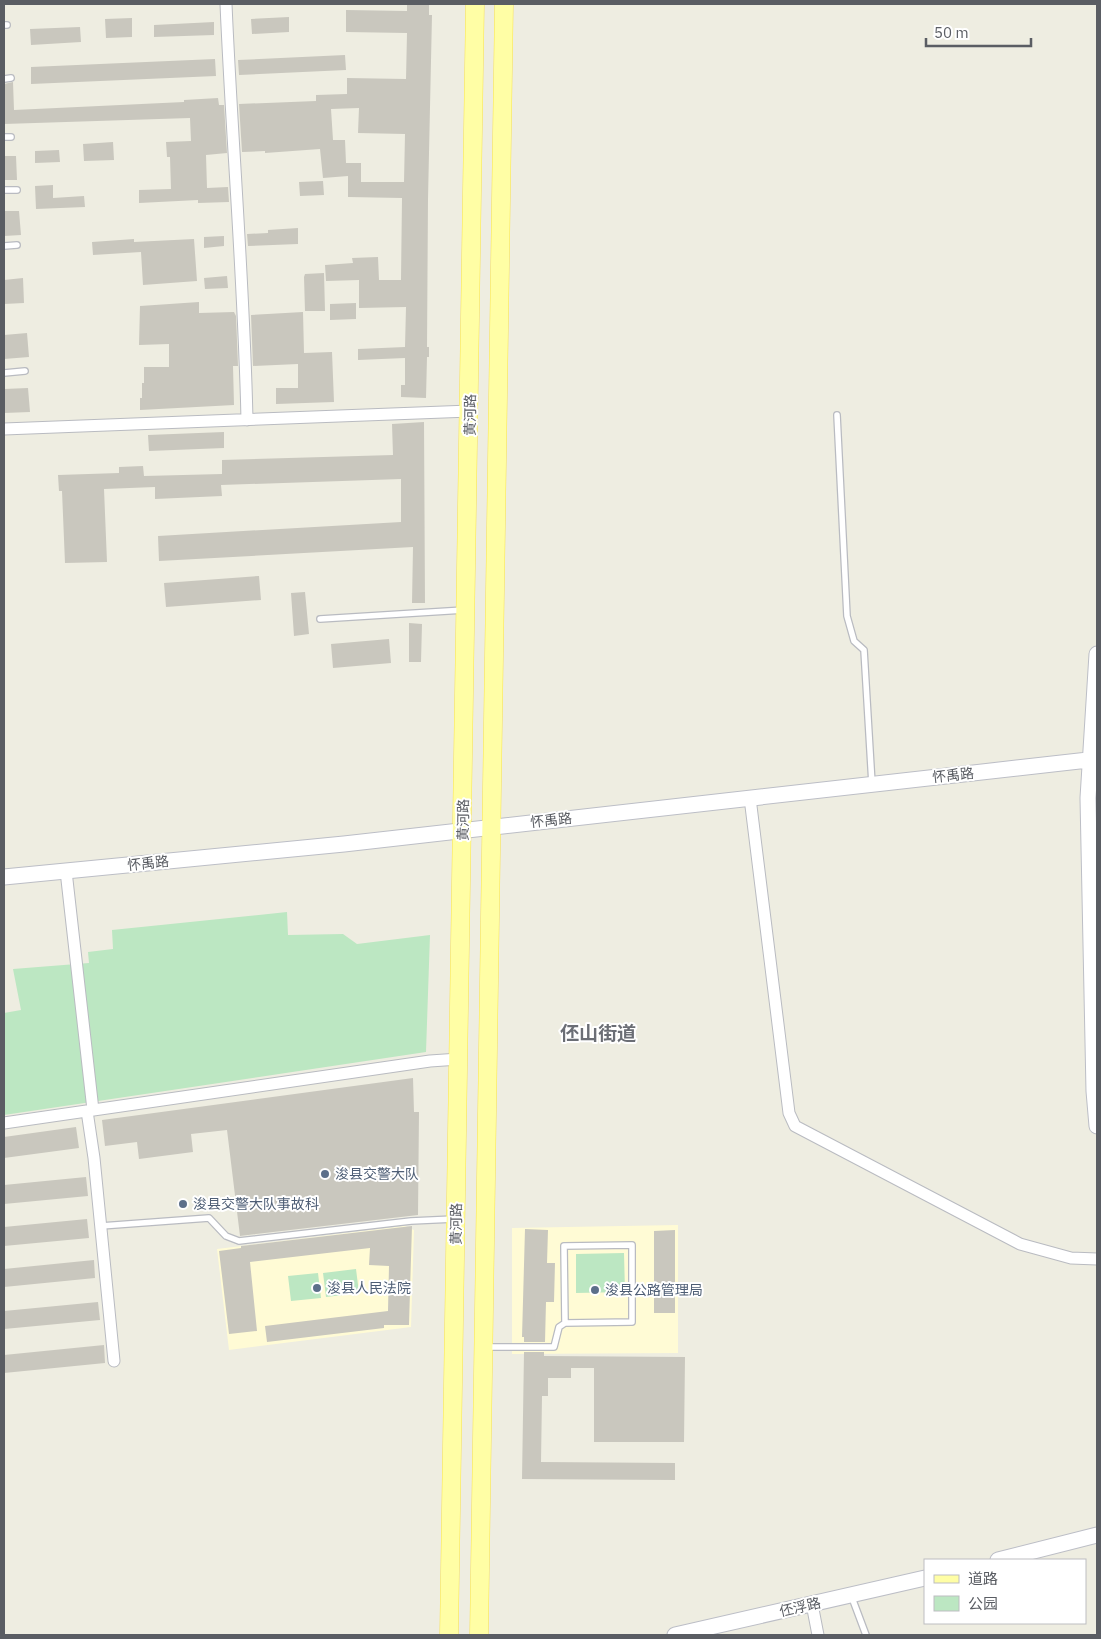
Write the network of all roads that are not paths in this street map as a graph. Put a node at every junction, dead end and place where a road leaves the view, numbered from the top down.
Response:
1 (226, 4) edge
2 (475, 4) edge
3 (504, 4) edge
4 (11, 78) dead end
5 (4, 79) edge
6 (4, 137) edge
7 (11, 137) dead end
8 (4, 190) edge
9 (17, 190) dead end
10 (17, 245) dead end
11 (4, 246) edge
12 (25, 372) dead end
13 (4, 373) edge
14 (470, 411) junction
15 (837, 415) dead end
16 (247, 420) junction
17 (4, 430) edge
18 (466, 610) junction
19 (320, 619) dead end
20 (1097, 654) edge
21 (1094, 760) edge
22 (872, 784) junction
23 (750, 798) junction
24 (492, 827) junction
25 (463, 830) junction
26 (66, 871) junction
27 (4, 877) edge
28 (1096, 1057) edge
29 (459, 1059) junction
30 (90, 1110) junction
31 (4, 1123) edge
32 (1097, 1126) edge
33 (456, 1219) junction
34 (101, 1226) junction
35 (1097, 1259) edge
36 (565, 1323) junction
37 (483, 1347) junction
38 (114, 1361) dead end
39 (1097, 1535) edge
40 (1002, 1559) edge
41 (924, 1578) edge
42 (851, 1595) junction
43 (812, 1604) junction
44 (449, 1635) edge
45 (479, 1635) edge
46 (675, 1635) edge
47 (818, 1635) edge
48 (866, 1635) edge

1 - 16 street
2 - 14 main road, 黄河路
3 - 24 main road, 黄河路
4 - 5 lane
6 - 7 lane
8 - 9 lane
10 - 11 lane
12 - 13 lane
14 - 16 street
14 - 18 main road, 黄河路
15 - 22 lane
16 - 17 street
18 - 19 lane
18 - 25 main road, 黄河路
20 - 21 street
21 - 22 street, 怀禹路
21 - 28 street
22 - 23 street, 怀禹路
23 - 24 street, 怀禹路
23 - 35 street
24 - 25 street, 怀禹路
24 - 37 main road, 黄河路
25 - 26 street, 怀禹路
25 - 29 main road, 黄河路
26 - 27 street, 怀禹路
26 - 30 street
28 - 32 street
29 - 30 street
29 - 33 main road, 黄河路
30 - 31 street
30 - 34 street
33 - 34 lane
33 - 44 main road, 黄河路
34 - 38 street
36 - 36 lane
36 - 37 lane
37 - 45 main road, 黄河路
39 - 40 street
41 - 42 street, 伾浮路
42 - 43 street, 伾浮路
42 - 48 lane
43 - 46 street, 伾浮路
43 - 47 street

